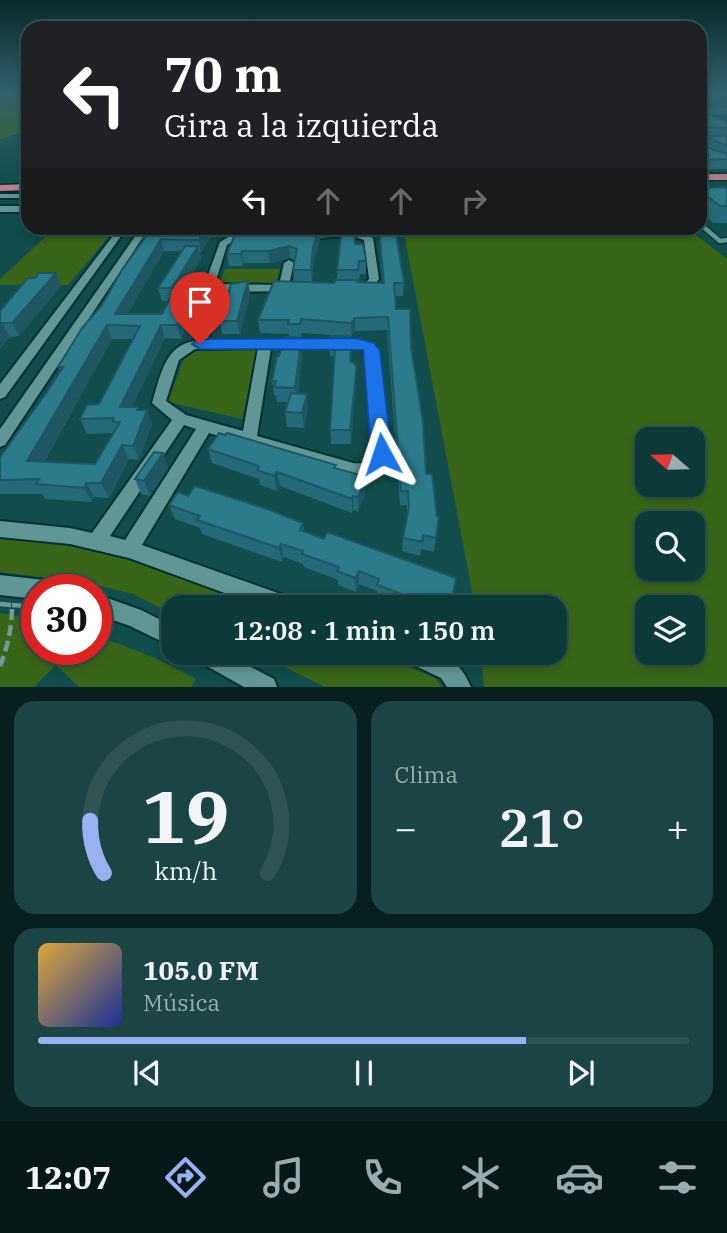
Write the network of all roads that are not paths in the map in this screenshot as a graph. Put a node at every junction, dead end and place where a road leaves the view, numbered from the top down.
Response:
1 (727, 177) edge
2 (707, 178) edge
3 (21, 187) edge
4 (0, 188) edge
5 (21, 195) edge
6 (0, 196) edge
7 (0, 209) edge
8 (21, 209) edge
9 (707, 230) edge
10 (128, 235) edge
11 (130, 235) edge
12 (313, 235) edge
13 (360, 235) edge
14 (727, 240) edge
15 (289, 262) dead end
16 (221, 289) junction
17 (283, 289) junction
18 (200, 344) junction
19 (265, 344) junction
20 (3, 386) edge
21 (181, 419) junction
22 (206, 426) junction
23 (249, 437) junction
24 (0, 441) edge
25 (0, 529) edge
26 (97, 540) junction
27 (129, 549) junction
28 (0, 584) edge
29 (21, 587) edge
30 (256, 595) edge
31 (112, 609) edge
32 (161, 631) edge
33 (226, 665) edge
34 (438, 665) edge
35 (267, 687) edge
36 (460, 687) edge

1 - 2 main road
3 - 4 main road
5 - 6 street
7 - 8 street
9 - 14 lane
10 - 20 street
11 - 24 street
12 - 16 street
13 - 17 street
15 - 17 street
16 - 17 street
16 - 18 street
18 - 19 street
18 - 21 street
19 - 23 street
19 - 23 street
21 - 22 street
21 - 26 street
22 - 23 street
22 - 27 street
25 - 26 street
26 - 27 street
27 - 30 street
28 - 29 street
31 - 32 street
33 - 35 street
34 - 36 street

